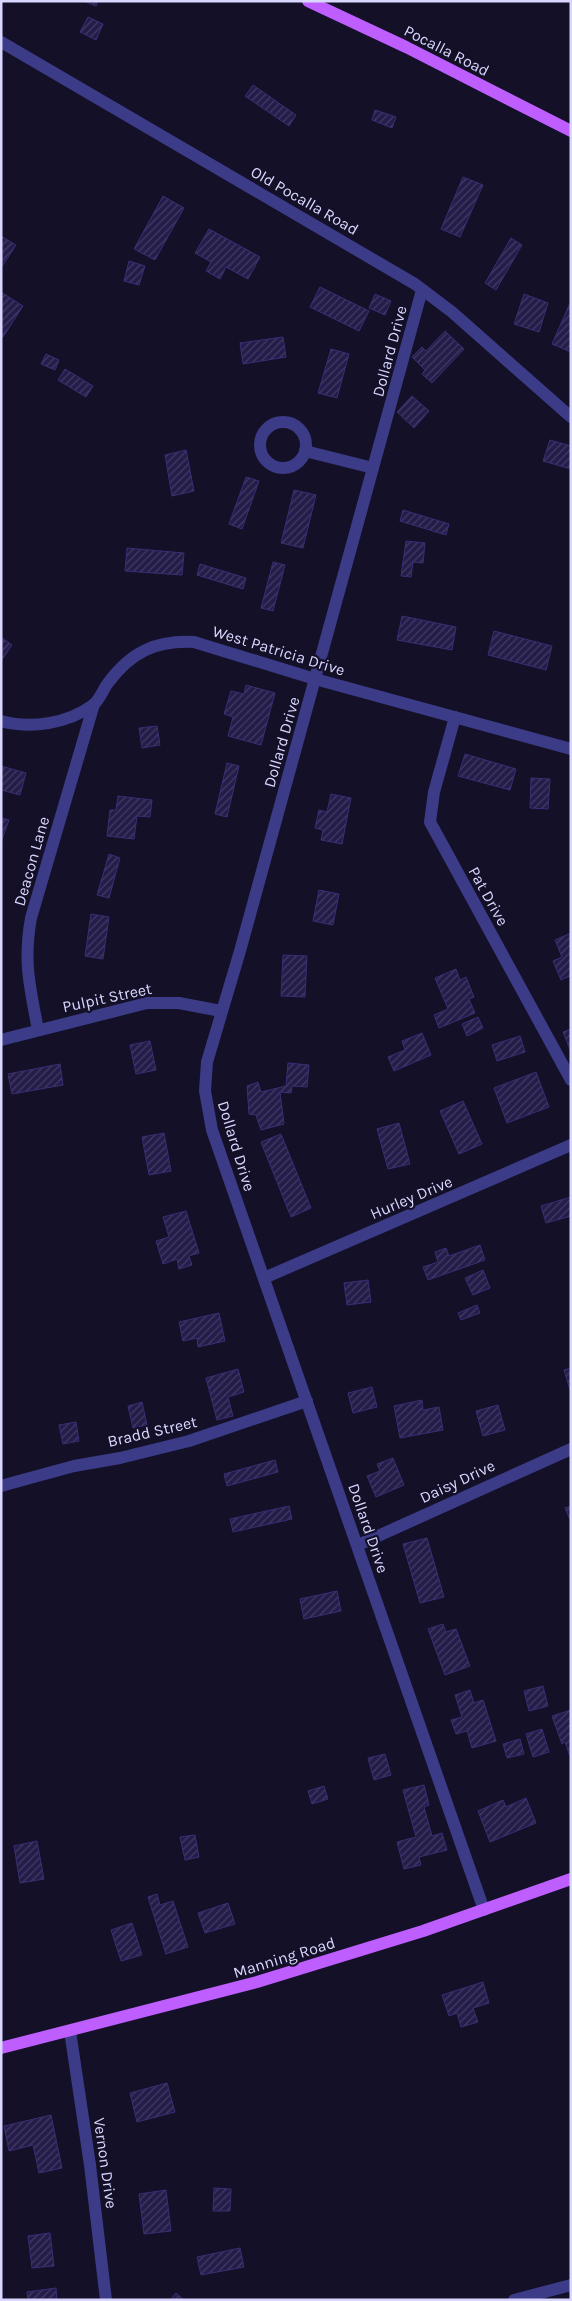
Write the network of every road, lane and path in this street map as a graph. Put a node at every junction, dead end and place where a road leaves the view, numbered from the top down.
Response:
1 (308, 1) edge
2 (1, 42) edge
3 (571, 131) edge
4 (422, 290) junction
5 (571, 417) edge
6 (305, 451) dead end
7 (373, 468) junction
8 (316, 679) junction
9 (94, 704) junction
10 (455, 717) junction
11 (1, 721) edge
12 (571, 749) edge
13 (222, 1011) junction
14 (38, 1030) junction
15 (1, 1040) edge
16 (571, 1080) edge
17 (571, 1145) edge
18 (264, 1278) junction
19 (307, 1400) junction
20 (571, 1448) edge
21 (1, 1486) edge
22 (358, 1545) junction
23 (571, 1879) edge
24 (484, 1910) junction
25 (70, 2032) junction
26 (1, 2048) edge
27 (571, 2285) edge
28 (106, 2300) edge
29 (514, 2300) edge

1 - 3 main road, Pocalla Road
2 - 4 street, Old Pocalla Road
4 - 5 street, Old Pocalla Road
4 - 7 street, Dollard Drive
6 - 7 street
7 - 8 street, Dollard Drive
8 - 9 street, West Patricia Drive
8 - 10 street, West Patricia Drive
8 - 13 street, Dollard Drive
9 - 11 street, West Patricia Drive
9 - 14 street, Deacon Lane
10 - 12 street, West Patricia Drive
10 - 16 street, Pat Drive
13 - 14 street, Pulpit Street
13 - 18 street, Dollard Drive
14 - 15 street, Pulpit Street
17 - 18 street, Hurley Drive
18 - 19 street, Dollard Drive
19 - 21 street, Bradd Street
19 - 22 street, Dollard Drive
20 - 22 street, Daisy Drive
22 - 24 street, Dollard Drive
23 - 24 main road, Manning Road
24 - 25 main road, Manning Road
25 - 26 main road, Manning Road
25 - 28 street, Vernon Drive
27 - 29 street

